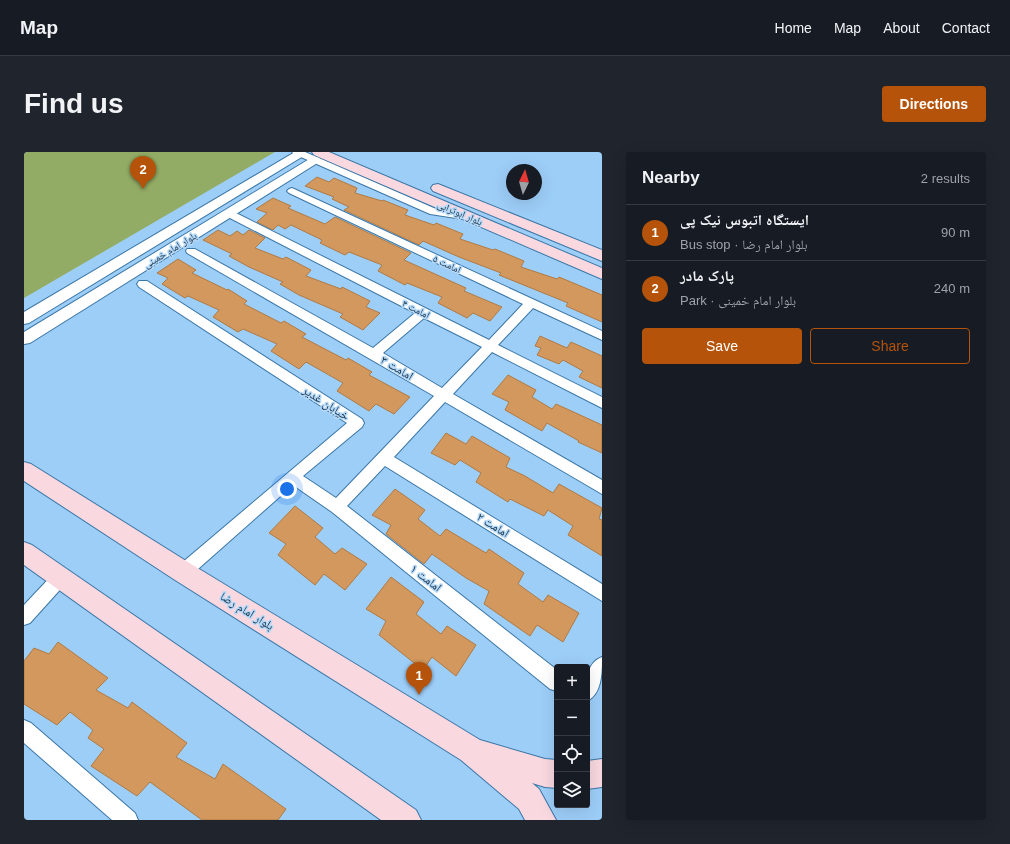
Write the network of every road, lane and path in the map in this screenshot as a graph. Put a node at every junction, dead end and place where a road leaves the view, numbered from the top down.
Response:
1 (351, 152) edge
2 (299, 153) edge
3 (317, 156) edge
4 (373, 161) dead end
5 (425, 183) dead end
6 (292, 191) dead end
7 (230, 214) junction
8 (191, 251) dead end
9 (602, 256) edge
10 (602, 274) edge
11 (143, 284) dead end
12 (531, 303) junction
13 (40, 310) junction
14 (423, 312) junction
15 (24, 319) edge
16 (56, 320) junction
17 (602, 336) edge
18 (24, 339) edge
19 (490, 346) junction
20 (374, 354) junction
21 (443, 395) junction
22 (602, 403) edge
23 (384, 458) junction
24 (24, 470) edge
25 (292, 477) junction
26 (602, 488) edge
27 (337, 507) junction
28 (24, 552) edge
29 (183, 572) junction
30 (61, 577) junction
31 (602, 592) edge
32 (24, 617) edge
33 (602, 666) edge
34 (554, 680) edge
35 (590, 687) edge
36 (24, 730) edge
37 (471, 750) junction
38 (602, 773) edge
39 (554, 774) edge
40 (590, 775) edge
41 (128, 820) edge
42 (406, 820) edge
43 (541, 820) edge

1 - 4 main road
2 - 3 street
2 - 13 street, بلوار امام خمینی
3 - 7 street, بلوار امام خمینی
3 - 10 main road, بلوار ابوترابی
5 - 9 main road, بلوار ابوترابی
6 - 12 street, امامت ۵
7 - 14 street, امامت ۴
7 - 16 street, بلوار امام خمینی
8 - 20 street, امامت ۳
11 - 25 street, خیابان غدیر
12 - 17 street, امامت ۵
12 - 19 street
13 - 15 street, بلوار امام خمینی
13 - 16 street
14 - 19 street, امامت ۴
14 - 20 street
16 - 18 street, بلوار امام خمینی
19 - 21 street
19 - 22 street, امامت ۴
20 - 21 street, امامت ۳
21 - 23 street
21 - 26 street, امامت ۳
23 - 27 street
23 - 31 street, امامت ۲
24 - 29 main road, بلوار امام رضا
25 - 27 street, امامت ۱
25 - 29 street, خیابان غدیر
27 - 34 street, امامت ۱
28 - 30 main road
29 - 37 main road, بلوار امام رضا
30 - 32 street
30 - 42 main road
33 - 35 street
36 - 41 street
37 - 39 main road
37 - 43 main road
38 - 40 main road

